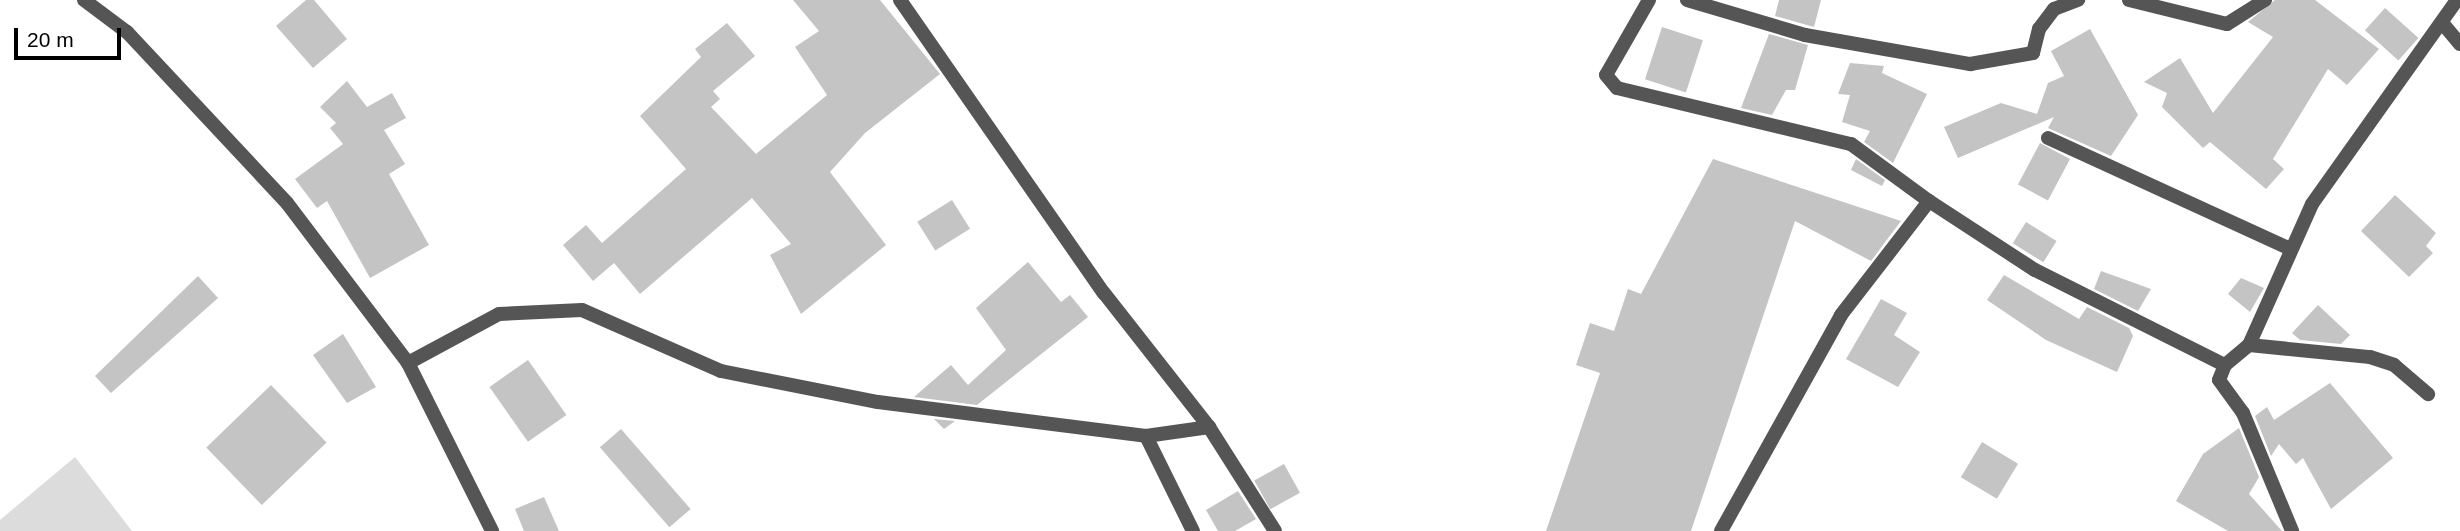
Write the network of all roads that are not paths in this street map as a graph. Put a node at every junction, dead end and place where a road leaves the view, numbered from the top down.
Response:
1 (84, 0) edge
2 (900, 0) edge
3 (1649, 0) edge
4 (1687, 0) edge
5 (2078, 0) edge
6 (2129, 0) edge
7 (2265, 0) edge
8 (2457, 0) edge
9 (2444, 25) junction
10 (2460, 44) edge
11 (2048, 138) dead end
12 (1929, 201) junction
13 (2290, 249) junction
14 (2249, 345) junction
15 (408, 363) junction
16 (2225, 365) junction
17 (2428, 394) dead end
18 (1209, 427) junction
19 (1146, 436) junction
20 (492, 531) edge
21 (1193, 531) edge
22 (1275, 531) edge
23 (1721, 531) edge
24 (2292, 531) edge

1 - 15 street
2 - 18 street
3 - 12 street
4 - 5 street
6 - 7 street
8 - 9 street
9 - 10 street
9 - 13 street
11 - 13 street
12 - 16 street
12 - 23 street
13 - 14 street
14 - 16 street
14 - 17 street
15 - 19 street
15 - 20 street
16 - 24 street
18 - 19 street
18 - 22 street
19 - 21 street

